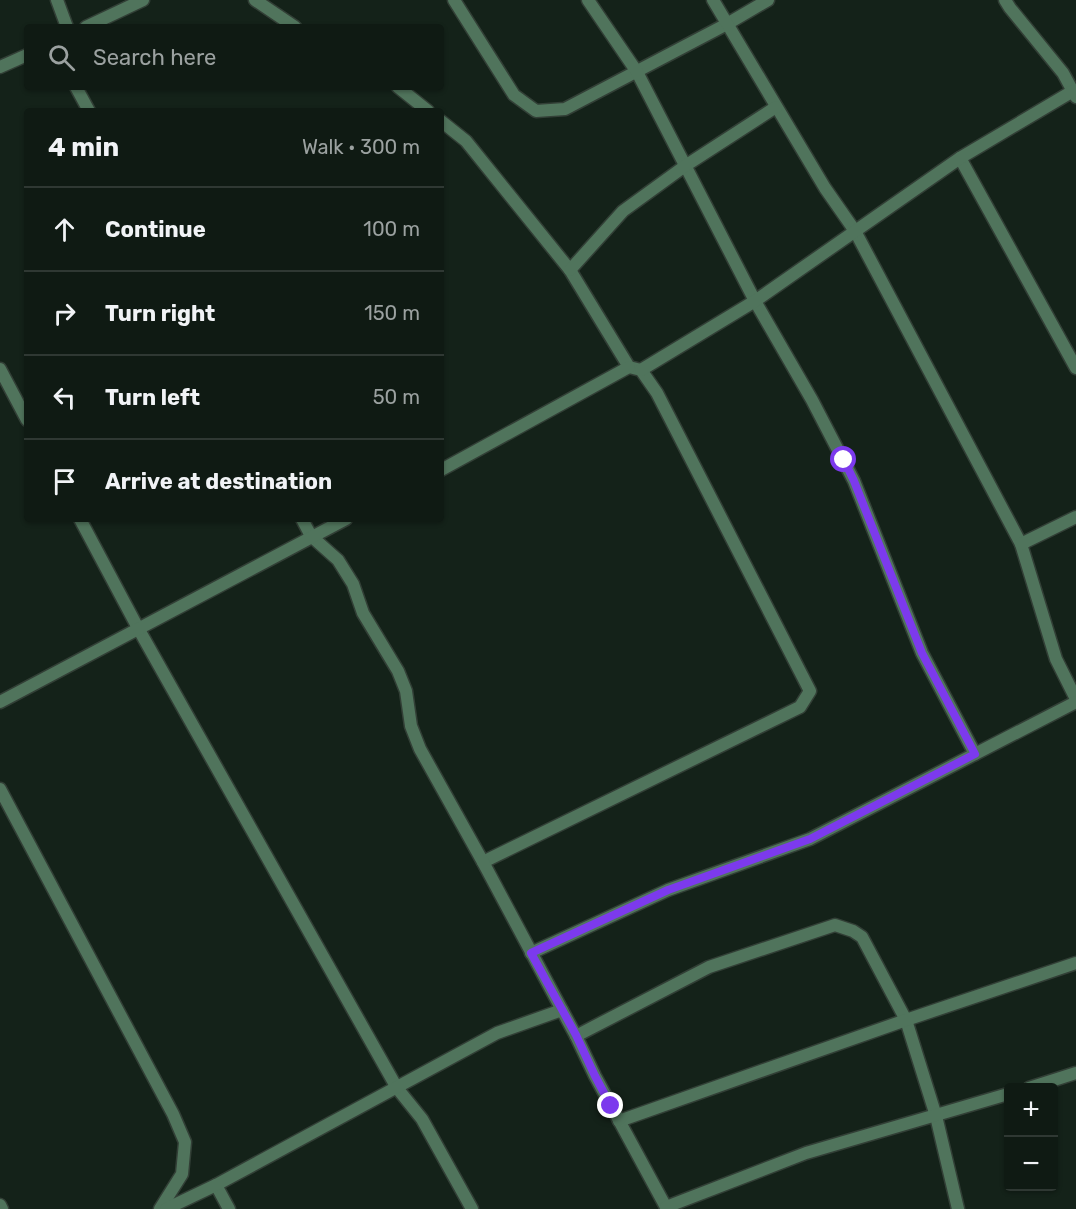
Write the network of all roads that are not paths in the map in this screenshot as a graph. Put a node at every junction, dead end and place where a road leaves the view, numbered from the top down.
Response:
1 (57, 0) edge
2 (143, 0) edge
3 (255, 0) edge
4 (454, 0) edge
5 (588, 0) edge
6 (713, 0) edge
7 (768, 0) edge
8 (1005, 0) edge
9 (66, 24) edge
10 (92, 24) edge
11 (291, 24) edge
12 (727, 24) junction
13 (24, 56) edge
14 (0, 67) edge
15 (637, 72) junction
16 (78, 90) edge
17 (402, 90) edge
18 (1074, 94) edge
19 (776, 107) junction
20 (87, 108) edge
21 (424, 108) edge
22 (444, 123) edge
23 (960, 158) junction
24 (685, 166) junction
25 (855, 231) junction
26 (570, 270) junction
27 (755, 301) junction
28 (635, 368) junction
29 (1076, 368) edge
30 (0, 369) edge
31 (24, 414) edge
32 (444, 468) edge
33 (1076, 517) edge
34 (82, 522) edge
35 (304, 522) edge
36 (340, 522) edge
37 (311, 537) junction
38 (1021, 544) junction
39 (138, 628) junction
40 (1076, 701) edge
41 (0, 702) edge
42 (975, 754) junction
43 (0, 789) edge
44 (483, 862) junction
45 (531, 953) junction
46 (1076, 963) edge
47 (562, 1010) junction
48 (906, 1020) junction
49 (576, 1035) junction
50 (1076, 1074) edge
51 (1046, 1083) edge
52 (397, 1088) junction
53 (1004, 1095) edge
54 (936, 1116) junction
55 (619, 1121) junction
56 (216, 1185) junction
57 (666, 1208) edge
58 (160, 1209) edge
59 (166, 1209) edge
60 (229, 1209) edge
61 (472, 1209) edge
62 (958, 1209) edge

1 - 9 street
2 - 10 street
3 - 11 street
4 - 15 street
5 - 15 street
6 - 12 street
7 - 12 street
8 - 18 street
12 - 15 street
12 - 19 street
13 - 14 street
15 - 24 street
16 - 20 street
17 - 21 street
18 - 23 street
19 - 24 street
19 - 25 street
22 - 26 street
23 - 25 street
23 - 29 street
24 - 26 street
24 - 27 street
25 - 27 street
25 - 38 street
26 - 28 street
27 - 28 street
27 - 42 street
28 - 32 street
28 - 44 street
30 - 31 street
33 - 38 street
34 - 39 street
35 - 37 street
36 - 37 street
37 - 39 street
37 - 44 street
38 - 40 street
39 - 41 street
39 - 52 street
40 - 42 street
42 - 45 street
43 - 58 street
44 - 45 street
45 - 47 street
46 - 48 street
47 - 49 street
47 - 52 street
48 - 49 street
48 - 54 street
48 - 55 street
49 - 55 street
50 - 51 street
52 - 56 street
52 - 61 street
53 - 54 street
54 - 57 street
54 - 62 street
55 - 57 street
56 - 59 street
56 - 60 street

